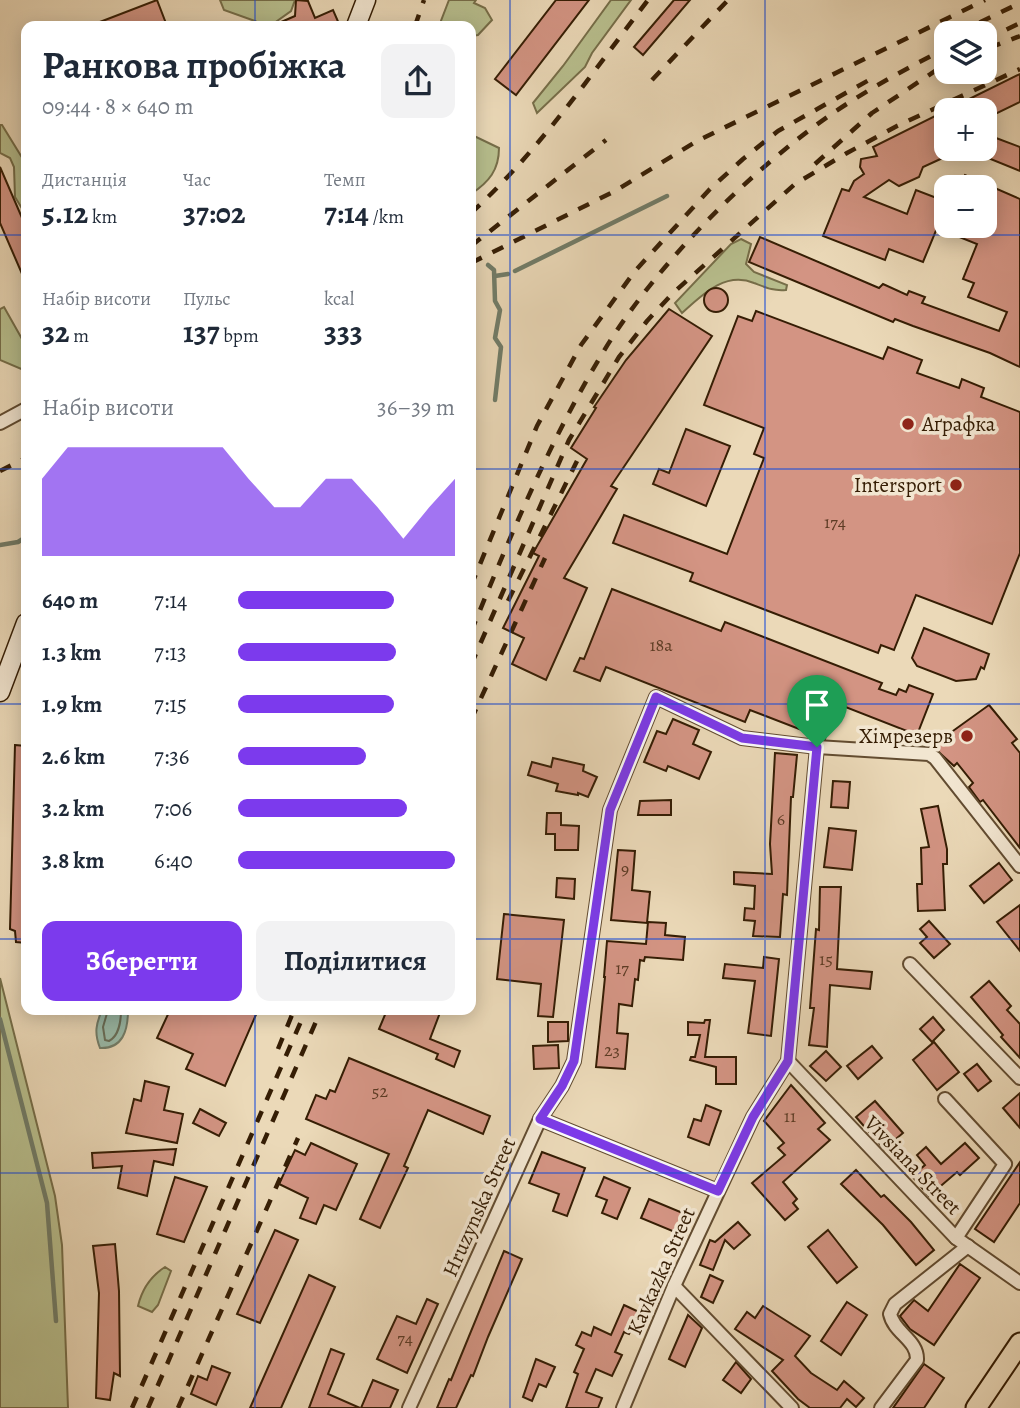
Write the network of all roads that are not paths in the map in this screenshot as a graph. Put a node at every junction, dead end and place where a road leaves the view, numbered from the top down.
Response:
1 (366, 0) edge
2 (358, 21) edge
3 (21, 412) edge
4 (0, 423) edge
5 (21, 636) edge
6 (0, 692) edge
7 (817, 747) junction
8 (1020, 866) edge
9 (910, 964) dead end
10 (788, 1061) junction
11 (1020, 1078) edge
12 (945, 1099) dead end
13 (540, 1119) junction
14 (718, 1191) junction
15 (956, 1238) junction
16 (968, 1246) junction
17 (1020, 1283) edge
18 (674, 1286) junction
19 (1020, 1343) edge
20 (409, 1408) edge
21 (623, 1408) edge
22 (792, 1408) edge
23 (881, 1408) edge
24 (976, 1408) edge

1 - 2 street
3 - 4 street
5 - 6 street
7 - 8 street
7 - 10 street, Kavkazka Street
7 - 13 street, Hruzynska Street
9 - 11 street
10 - 14 street, Kavkazka Street
10 - 15 street, Vivsiana Street
12 - 15 street
13 - 14 street
13 - 20 street, Hruzynska Street
14 - 18 street, Kavkazka Street
15 - 16 street, Vivsiana Street
16 - 17 street, Vivsiana Street
16 - 23 street
18 - 21 street, Kavkazka Street
18 - 22 street
19 - 24 main road

